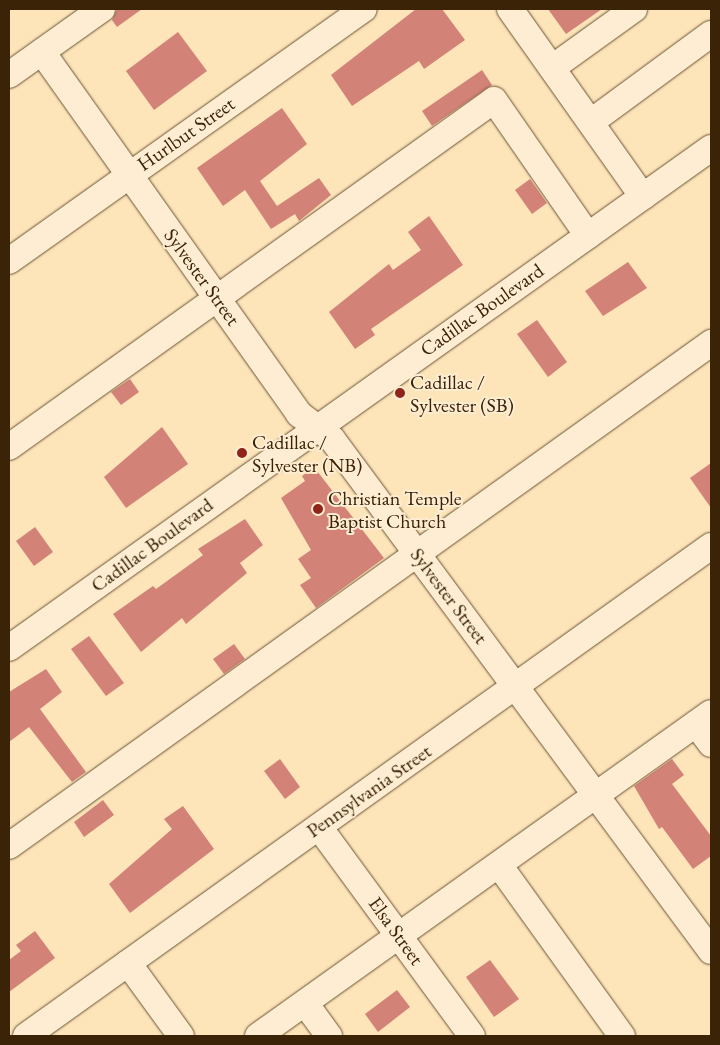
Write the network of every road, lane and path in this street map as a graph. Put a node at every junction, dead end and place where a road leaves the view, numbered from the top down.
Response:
1 (102, 9) edge
2 (363, 9) edge
3 (510, 9) edge
4 (634, 9) edge
5 (711, 34) edge
6 (42, 52) junction
7 (552, 68) junction
8 (9, 75) edge
9 (591, 122) junction
10 (711, 148) edge
11 (128, 175) junction
12 (643, 197) junction
13 (588, 236) junction
14 (9, 261) edge
15 (218, 299) junction
16 (711, 343) edge
17 (316, 426) junction
18 (9, 447) edge
19 (711, 546) edge
20 (416, 553) junction
21 (9, 648) edge
22 (517, 685) junction
23 (706, 727) edge
24 (597, 795) junction
25 (319, 826) junction
26 (9, 846) edge
27 (499, 865) junction
28 (400, 937) junction
29 (711, 951) edge
30 (128, 964) junction
31 (305, 1003) junction
32 (26, 1036) edge
33 (181, 1036) edge
34 (258, 1036) edge
35 (329, 1036) edge
36 (472, 1036) edge
37 (622, 1036) edge

1 - 6 street
2 - 11 street, Hurlbut Street
3 - 7 street
4 - 7 street
5 - 9 street
6 - 8 street
6 - 11 street, Sylvester Street
7 - 9 street
9 - 12 street
10 - 12 street, Cadillac Boulevard
11 - 14 street, Hurlbut Street
11 - 15 street, Sylvester Street
12 - 13 street, Cadillac Boulevard
13 - 15 street
13 - 17 street, Cadillac Boulevard
15 - 17 street, Sylvester Street
15 - 18 street
16 - 20 street
17 - 20 street, Sylvester Street
17 - 21 street, Cadillac Boulevard
19 - 22 street, Pennsylvania Street
20 - 22 street, Sylvester Street
20 - 26 street
22 - 24 street, Sylvester Street
22 - 25 street, Pennsylvania Street
23 - 24 street
24 - 27 street
24 - 29 street, Sylvester Street
25 - 28 street, Elsa Street
25 - 30 street, Pennsylvania Street
27 - 28 street
27 - 37 street
28 - 31 street
28 - 36 street, Elsa Street
30 - 32 street, Pennsylvania Street
30 - 33 street
31 - 34 street
31 - 35 street

